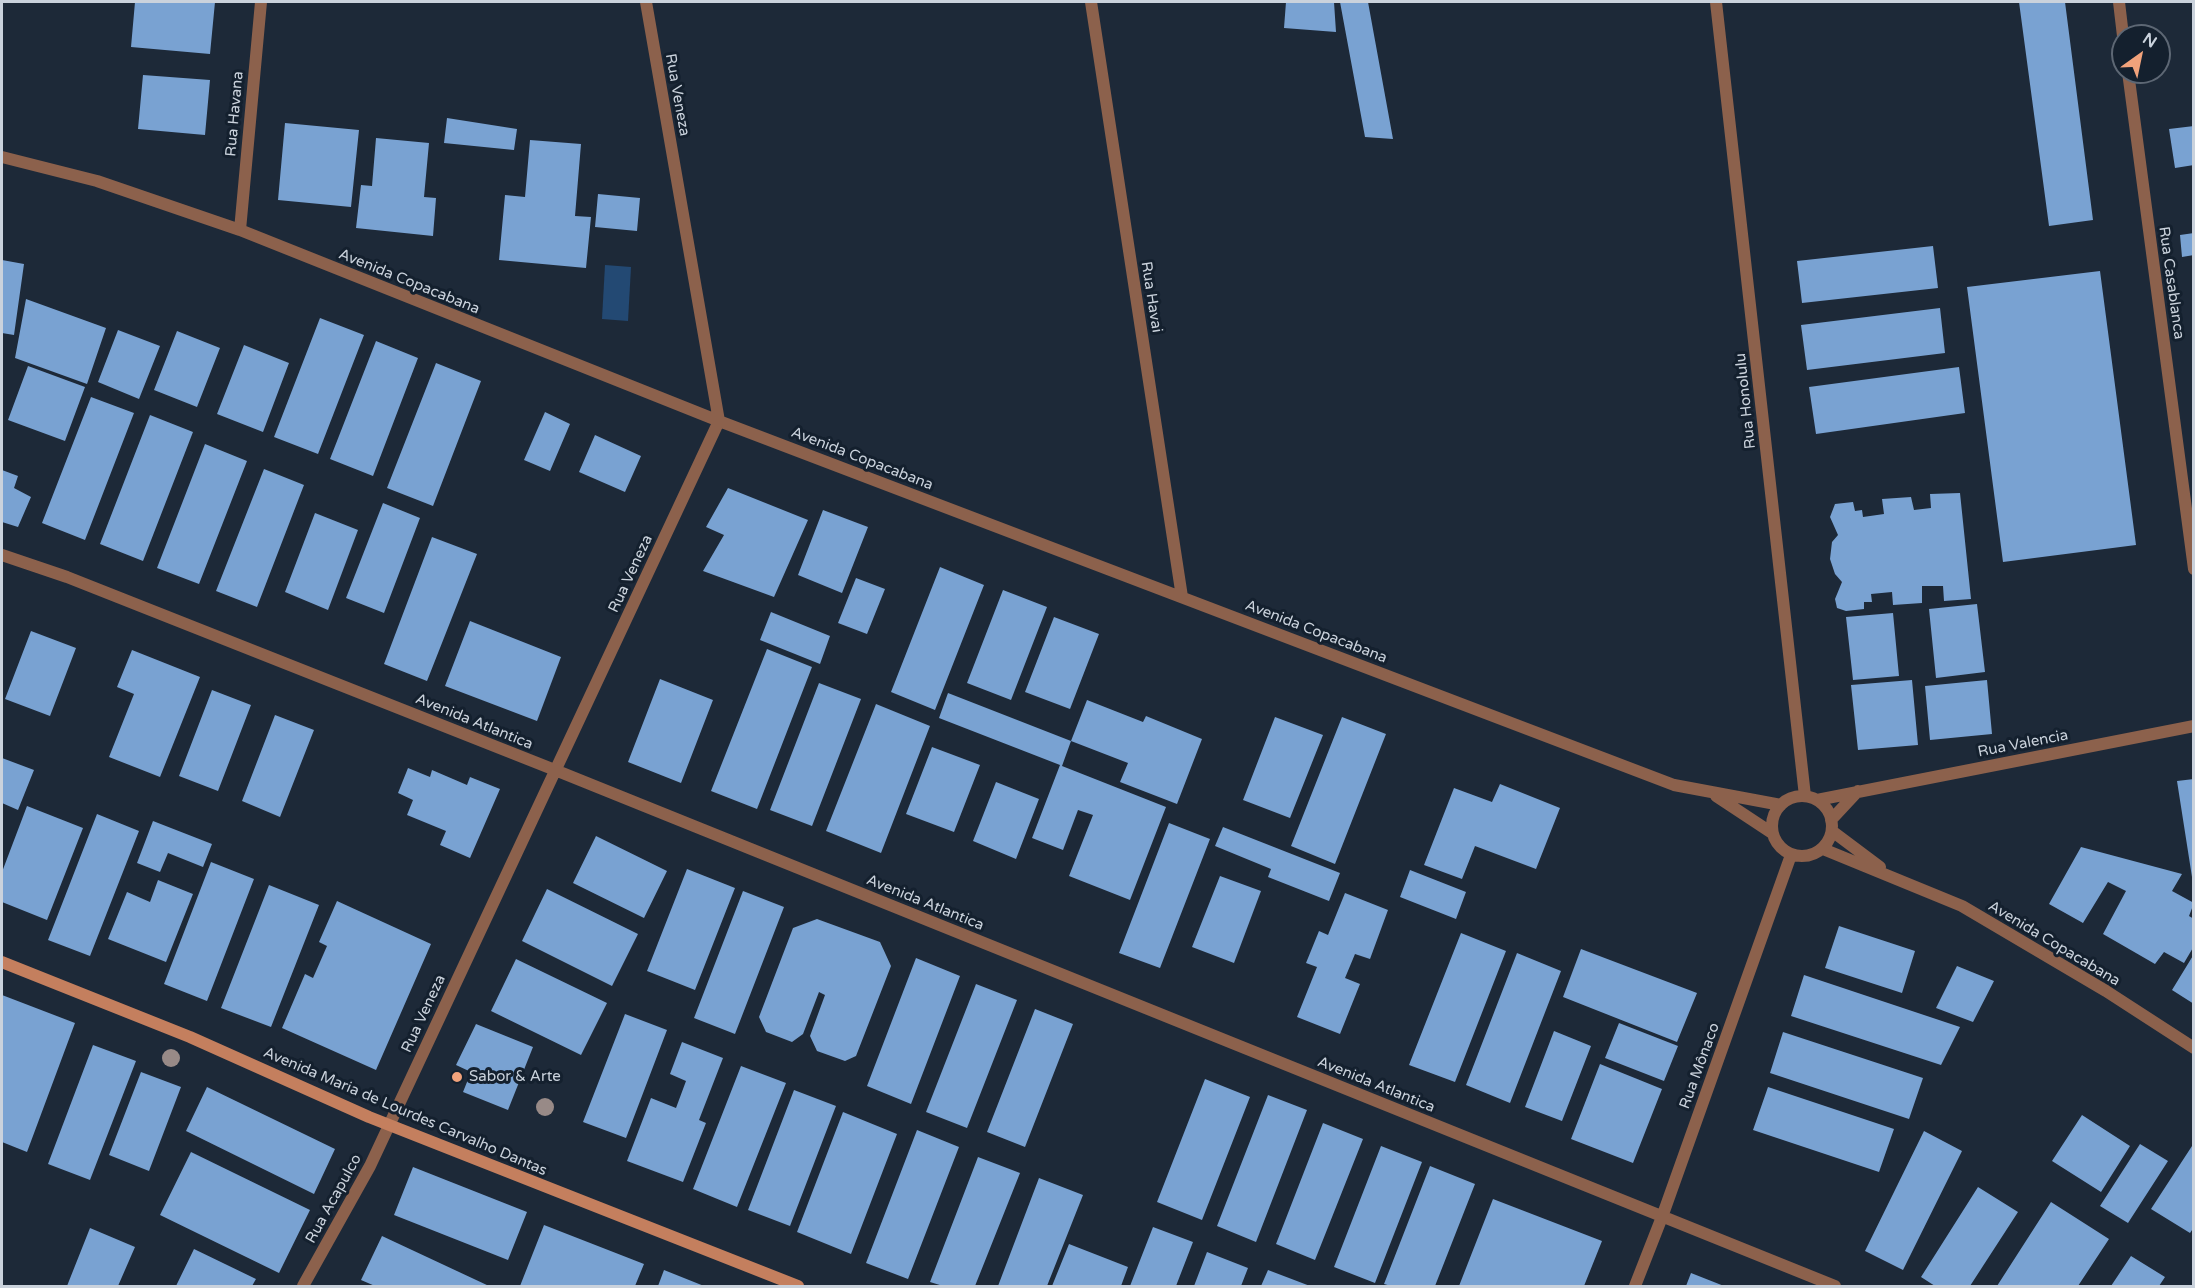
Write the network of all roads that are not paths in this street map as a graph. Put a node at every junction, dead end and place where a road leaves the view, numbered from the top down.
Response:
1 (261, 2) edge
2 (646, 2) edge
3 (1091, 2) edge
4 (1716, 2) edge
5 (2119, 2) edge
6 (2122, 24) edge
7 (2130, 84) edge
8 (2, 157) edge
9 (240, 230) junction
10 (718, 421) junction
11 (2, 555) edge
12 (2193, 569) edge
13 (1182, 597) junction
14 (2193, 726) edge
15 (555, 770) junction
16 (1858, 791) junction
17 (1710, 792) junction
18 (1811, 798) junction
19 (1781, 805) junction
20 (1832, 826) junction
21 (1772, 833) junction
22 (1822, 849) junction
23 (1791, 855) junction
24 (1893, 877) junction
25 (2, 962) edge
26 (2193, 1048) edge
27 (389, 1124) junction
28 (1662, 1217) junction
29 (303, 1287) edge
30 (798, 1287) edge
31 (1635, 1287) edge
32 (1835, 1287) edge

1 - 9 street, Rua Havana
2 - 10 street, Rua Veneza
3 - 13 street, Rua Havai
4 - 18 street, Rua Honolulu
5 - 6 street
7 - 12 street, Rua Casablanca
8 - 9 street, Avenida Copacabana
9 - 10 street, Avenida Copacabana
10 - 13 street, Avenida Copacabana
10 - 15 street, Rua Veneza
11 - 15 street, Avenida Atlantica
13 - 17 street, Avenida Copacabana
14 - 16 street, Rua Valencia
15 - 27 street, Rua Veneza
15 - 28 street, Avenida Atlantica
16 - 18 street, Rua Valencia
16 - 20 street
17 - 19 street, Avenida Copacabana
17 - 21 street, Avenida Copacabana
18 - 19 street
18 - 20 street
19 - 21 street
20 - 22 street
20 - 24 street, Avenida Copacabana
21 - 23 street
22 - 23 street
22 - 24 street, Avenida Copacabana
23 - 28 street, Rua Mônaco
24 - 26 street, Avenida Copacabana
25 - 27 street, Avenida Maria de Lourdes Carvalho Dantas
27 - 29 street, Rua Acapulco
27 - 30 street, Avenida Maria de Lourdes Carvalho Dantas
28 - 31 street, Rua Mônaco
28 - 32 street, Avenida Atlantica

